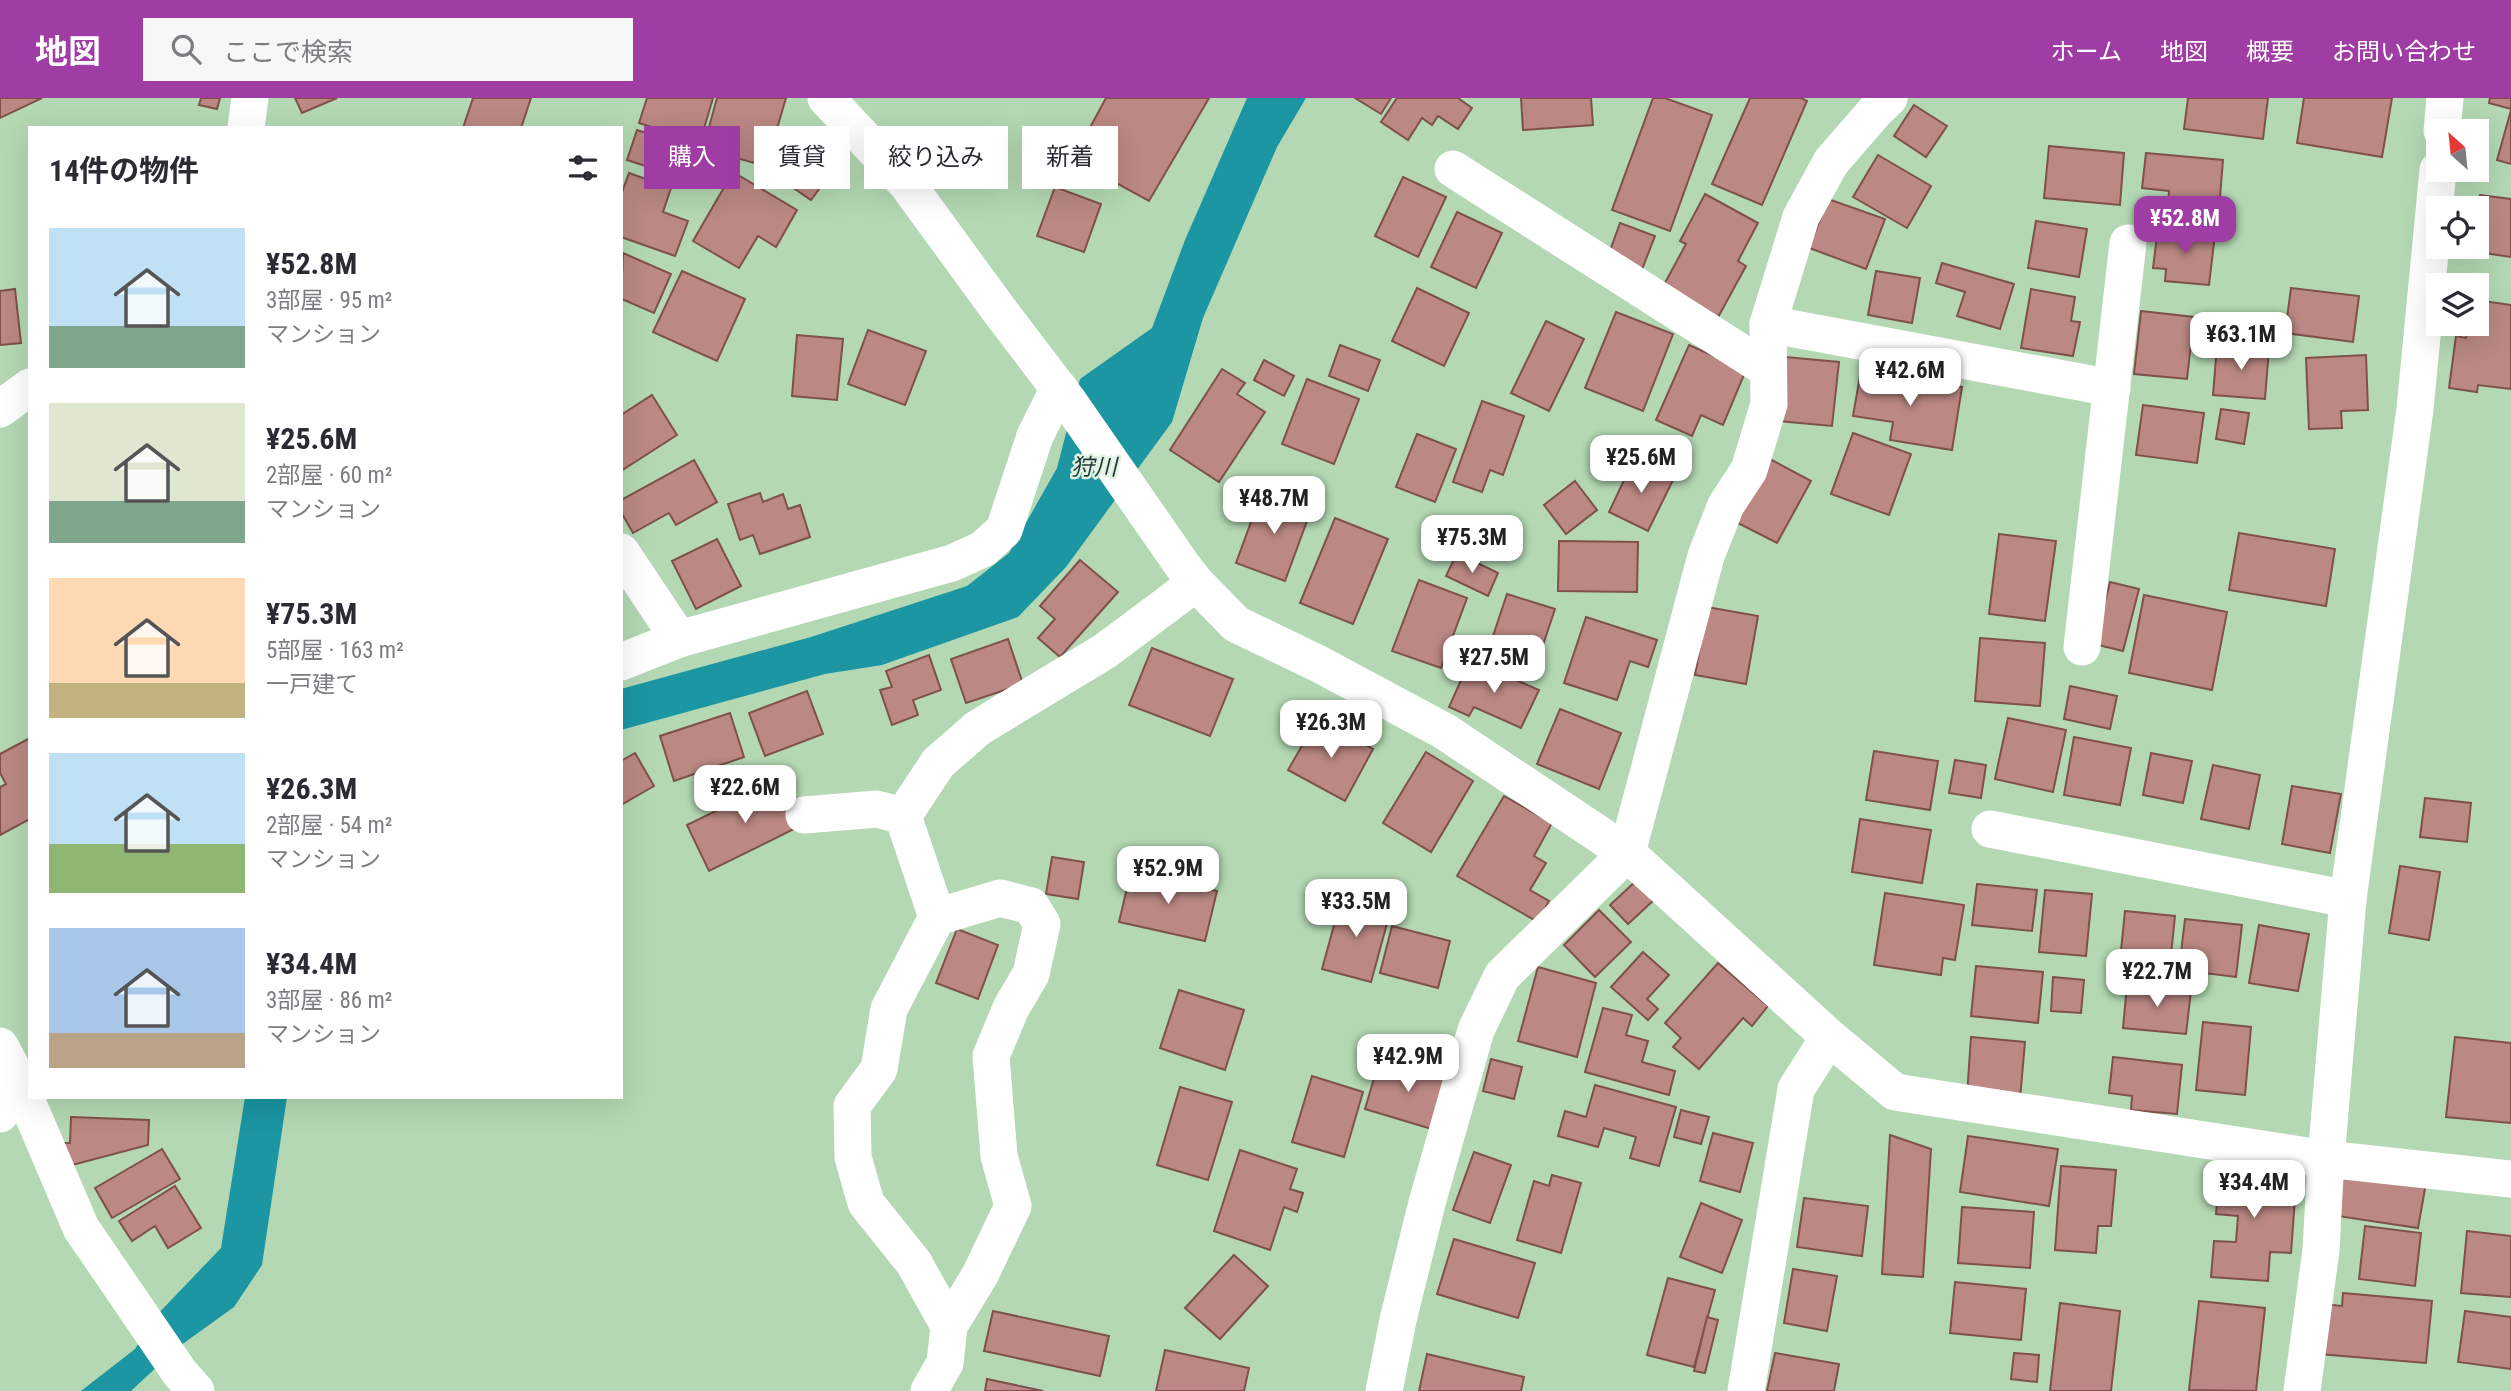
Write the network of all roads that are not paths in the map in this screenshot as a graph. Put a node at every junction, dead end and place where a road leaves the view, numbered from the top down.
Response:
1 (250, 98) edge
2 (825, 98) edge
3 (1889, 98) edge
4 (2445, 98) edge
5 (2443, 119) edge
6 (246, 126) edge
7 (1453, 169) dead end
8 (2437, 182) edge
9 (2128, 243) dead end
10 (1769, 324) junction
11 (1767, 369) junction
12 (2112, 388) junction
13 (28, 389) edge
14 (1064, 395) junction
15 (0, 410) edge
16 (623, 555) edge
17 (1196, 583) junction
18 (679, 639) junction
19 (2082, 647) dead end
20 (623, 661) edge
21 (804, 815) dead end
22 (903, 816) junction
23 (1990, 829) dead end
24 (1628, 853) junction
25 (2348, 899) junction
26 (937, 917) junction
27 (1829, 1037) junction
28 (0, 1046) edge
29 (17, 1078) junction
30 (0, 1114) edge
31 (2326, 1159) junction
32 (2511, 1179) edge
33 (949, 1326) junction
34 (185, 1378) edge
35 (929, 1391) edge
36 (1384, 1391) edge
37 (1746, 1391) edge
38 (2302, 1391) edge

1 - 6 street
2 - 14 street
3 - 10 street
4 - 5 street
7 - 11 street
8 - 25 street
9 - 12 street
10 - 11 street
10 - 12 street
11 - 24 street
12 - 19 street
13 - 15 street
14 - 17 street
14 - 18 street
16 - 18 street
17 - 22 street
17 - 24 street
18 - 20 street
21 - 22 street
22 - 26 street
23 - 25 street
24 - 27 street
24 - 36 street
25 - 31 street
26 - 33 street
26 - 33 street
27 - 31 street
27 - 37 street
28 - 29 street
29 - 30 street
29 - 34 street
31 - 32 street
31 - 38 street
33 - 35 street

